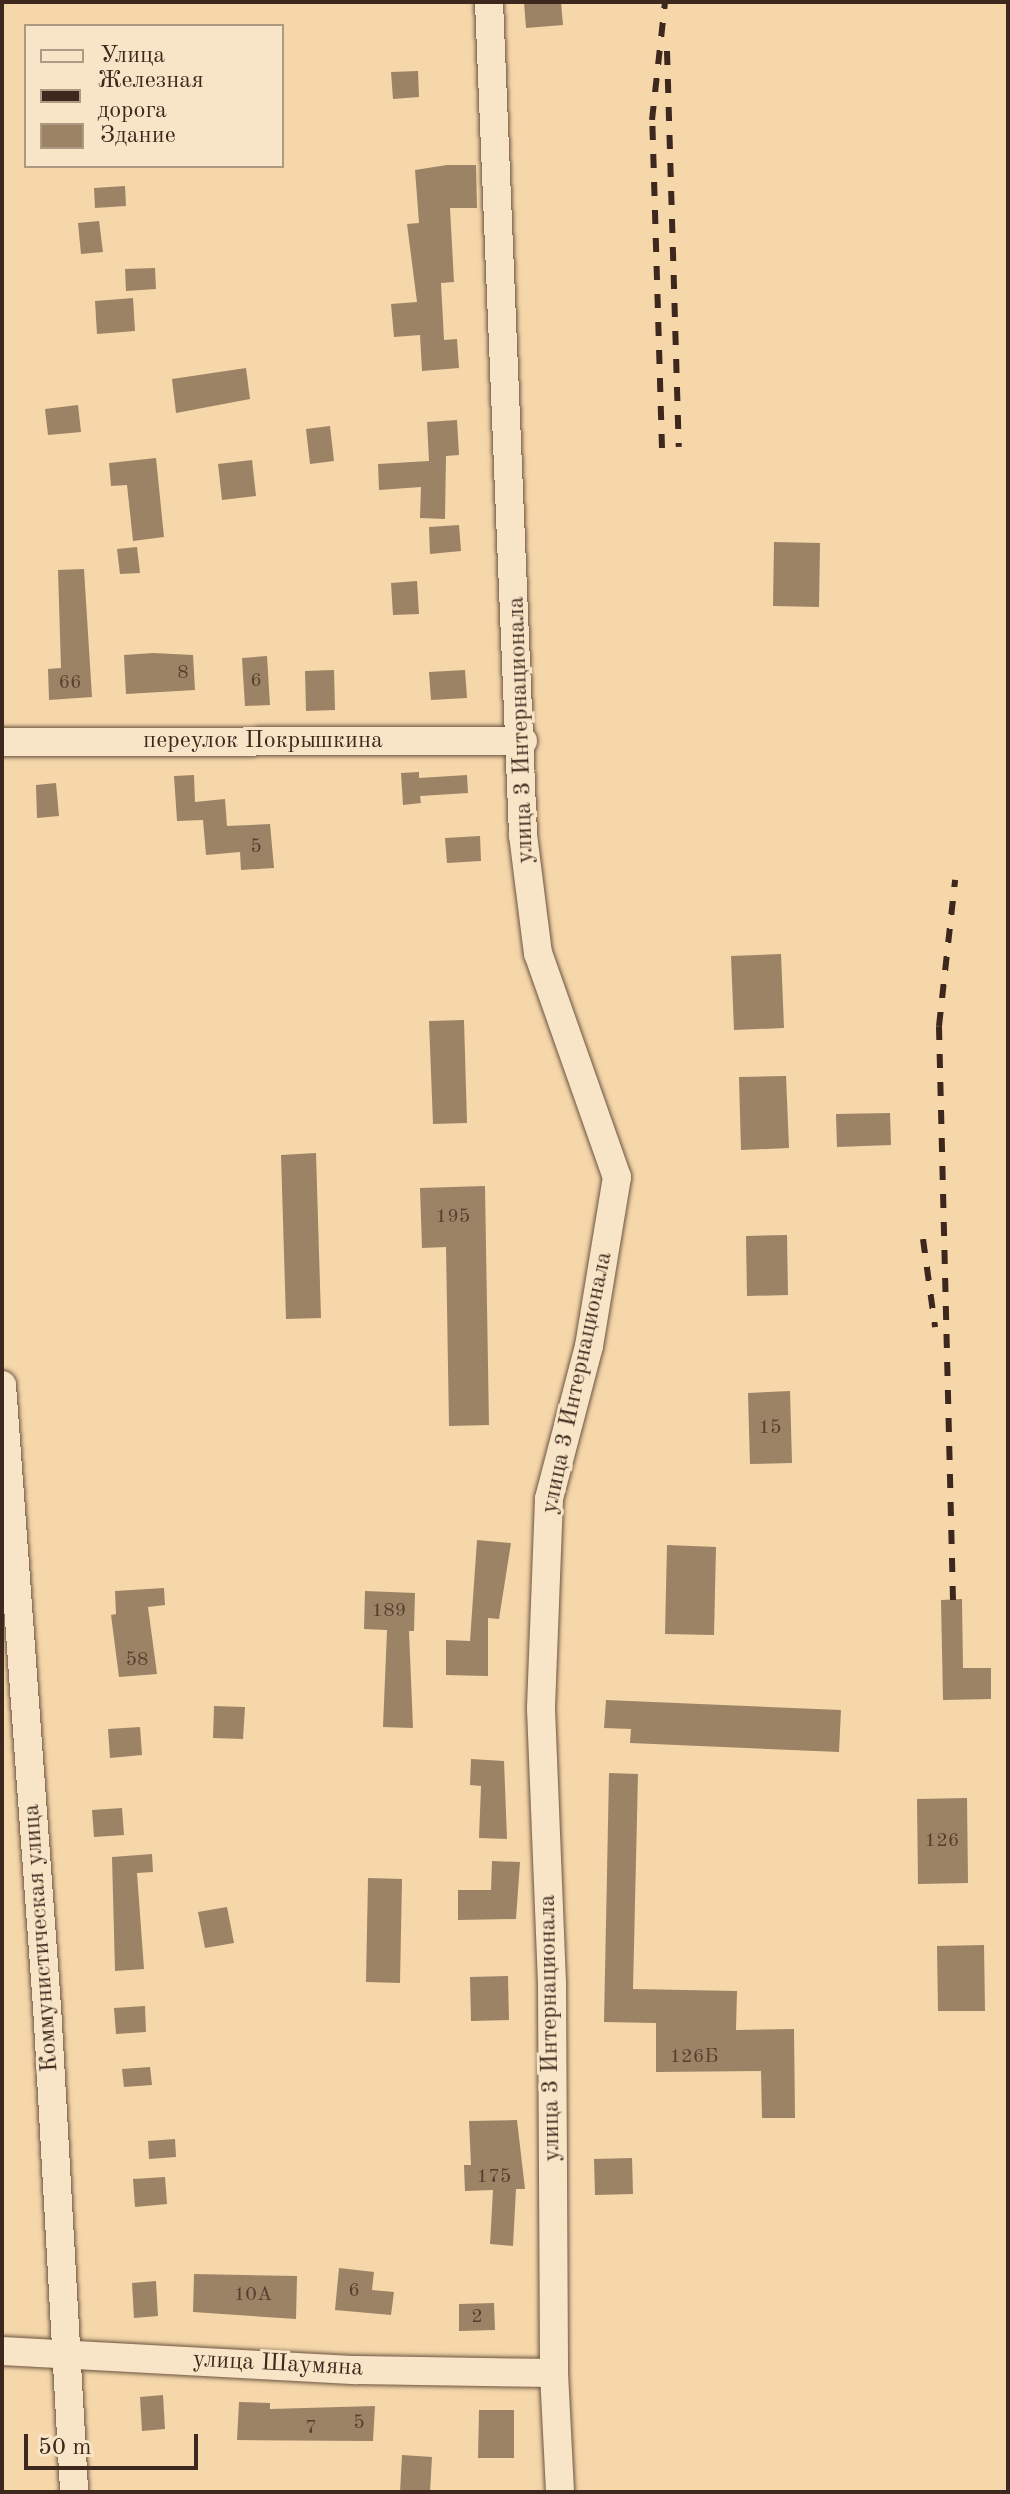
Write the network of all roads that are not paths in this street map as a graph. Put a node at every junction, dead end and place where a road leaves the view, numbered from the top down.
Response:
1 (489, 2) edge
2 (523, 741) junction
3 (2, 742) edge
4 (2, 1385) edge
5 (2, 2351) edge
6 (67, 2354) junction
7 (554, 2373) junction
8 (74, 2492) edge
9 (560, 2492) edge

1 - 2 street, улица 3 Интернационала
2 - 3 street, переулок Покрышкина
2 - 7 street, улица 3 Интернационала
4 - 6 street, Коммунистическая улица
5 - 6 street, улица Шаумяна
6 - 7 street, улица Шаумяна
6 - 8 street, Коммунистическая улица
7 - 9 street, улица 3 Интернационала

